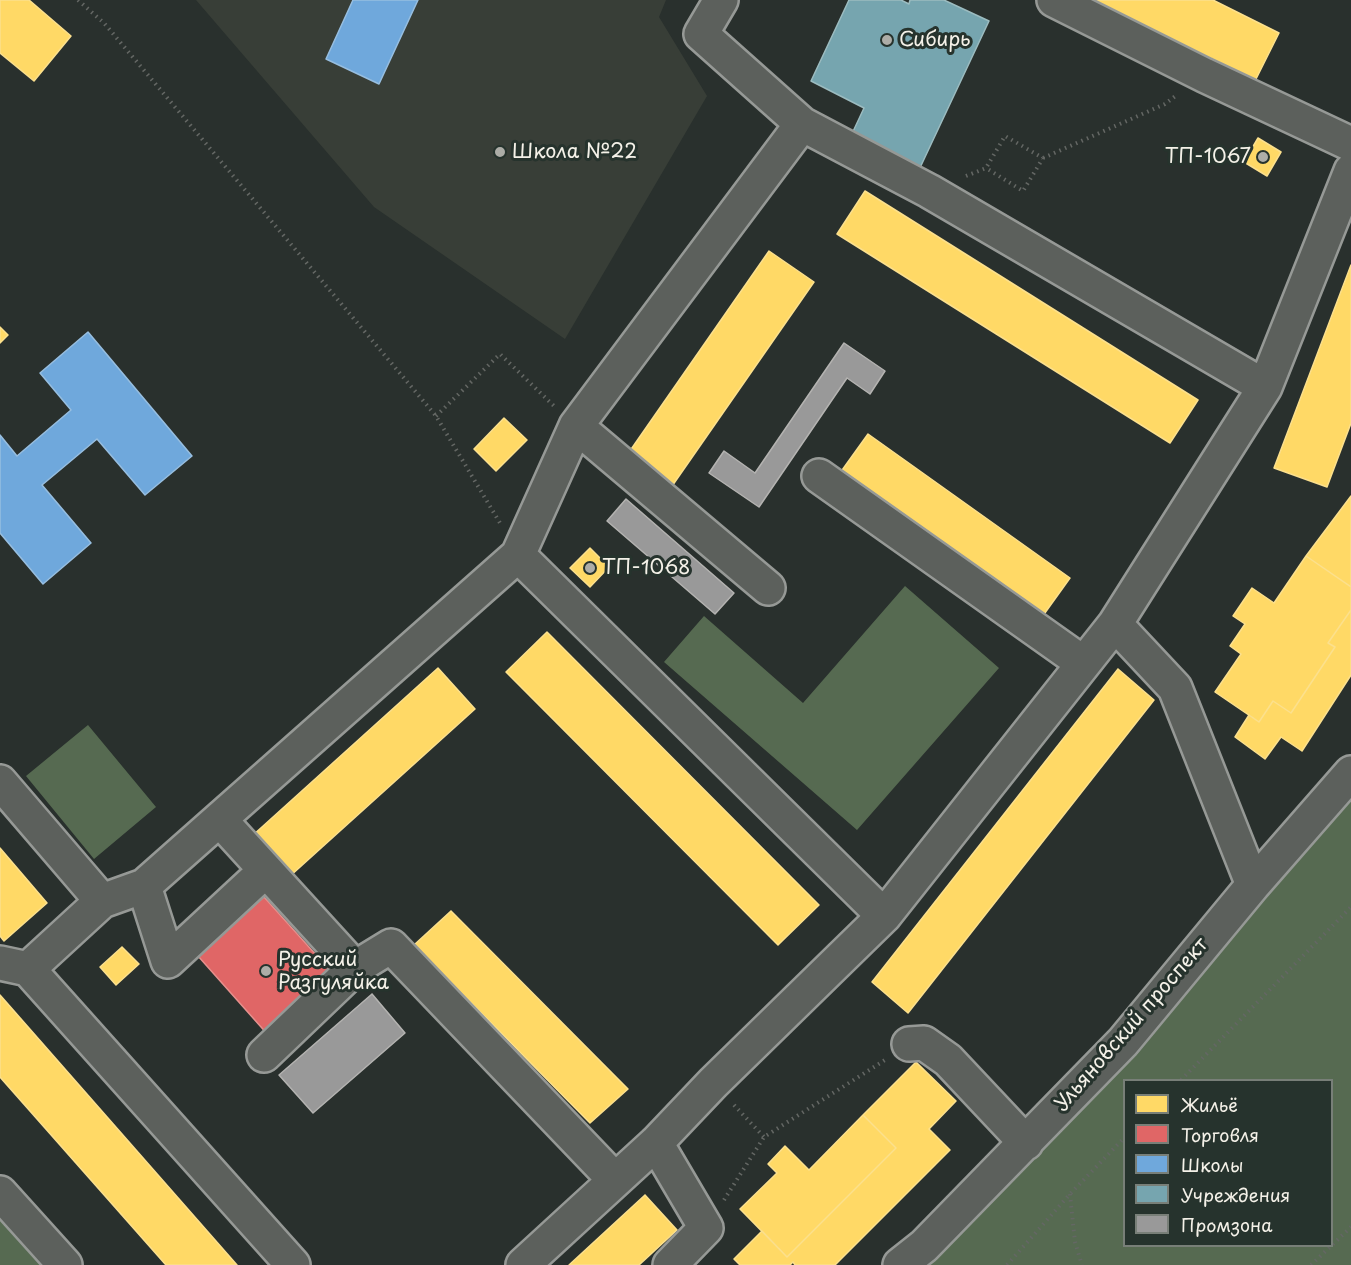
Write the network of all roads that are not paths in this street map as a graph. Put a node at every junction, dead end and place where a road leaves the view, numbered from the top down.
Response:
1 (721, 0) edge
2 (1054, 0) edge
3 (802, 124) junction
4 (1351, 144) edge
5 (1351, 171) edge
6 (1265, 387) junction
7 (576, 426) junction
8 (819, 476) dead end
9 (518, 555) junction
10 (768, 588) dead end
11 (1114, 624) junction
12 (1083, 663) junction
13 (1351, 773) edge
14 (0, 782) edge
15 (220, 820) junction
16 (265, 871) junction
17 (1253, 885) junction
18 (144, 886) junction
19 (102, 901) junction
20 (884, 916) junction
21 (14, 966) edge
22 (354, 968) junction
23 (909, 1044) road end
24 (264, 1055) dead end
25 (656, 1143) junction
26 (1026, 1143) junction
27 (614, 1179) junction
28 (0, 1193) edge
29 (65, 1265) edge
30 (293, 1265) edge
31 (523, 1265) edge
32 (670, 1265) edge
33 (900, 1265) edge

1 - 3 street
2 - 4 street
3 - 6 street
3 - 7 street
5 - 6 street
6 - 11 street
7 - 9 street
7 - 10 street
8 - 12 street
9 - 15 street
9 - 20 street
11 - 12 street
11 - 17 street
12 - 20 street
13 - 17 street, Ульяновский проспект
14 - 19 street
15 - 16 street
15 - 18 street
16 - 18 street
16 - 22 street
17 - 26 street, Ульяновский проспект
18 - 19 street
19 - 21 street
20 - 25 street
21 - 30 street
22 - 24 street
22 - 27 street
23 - 26 street
25 - 27 street
25 - 32 street
26 - 33 street, Ульяновский проспект
27 - 31 street
28 - 29 street

